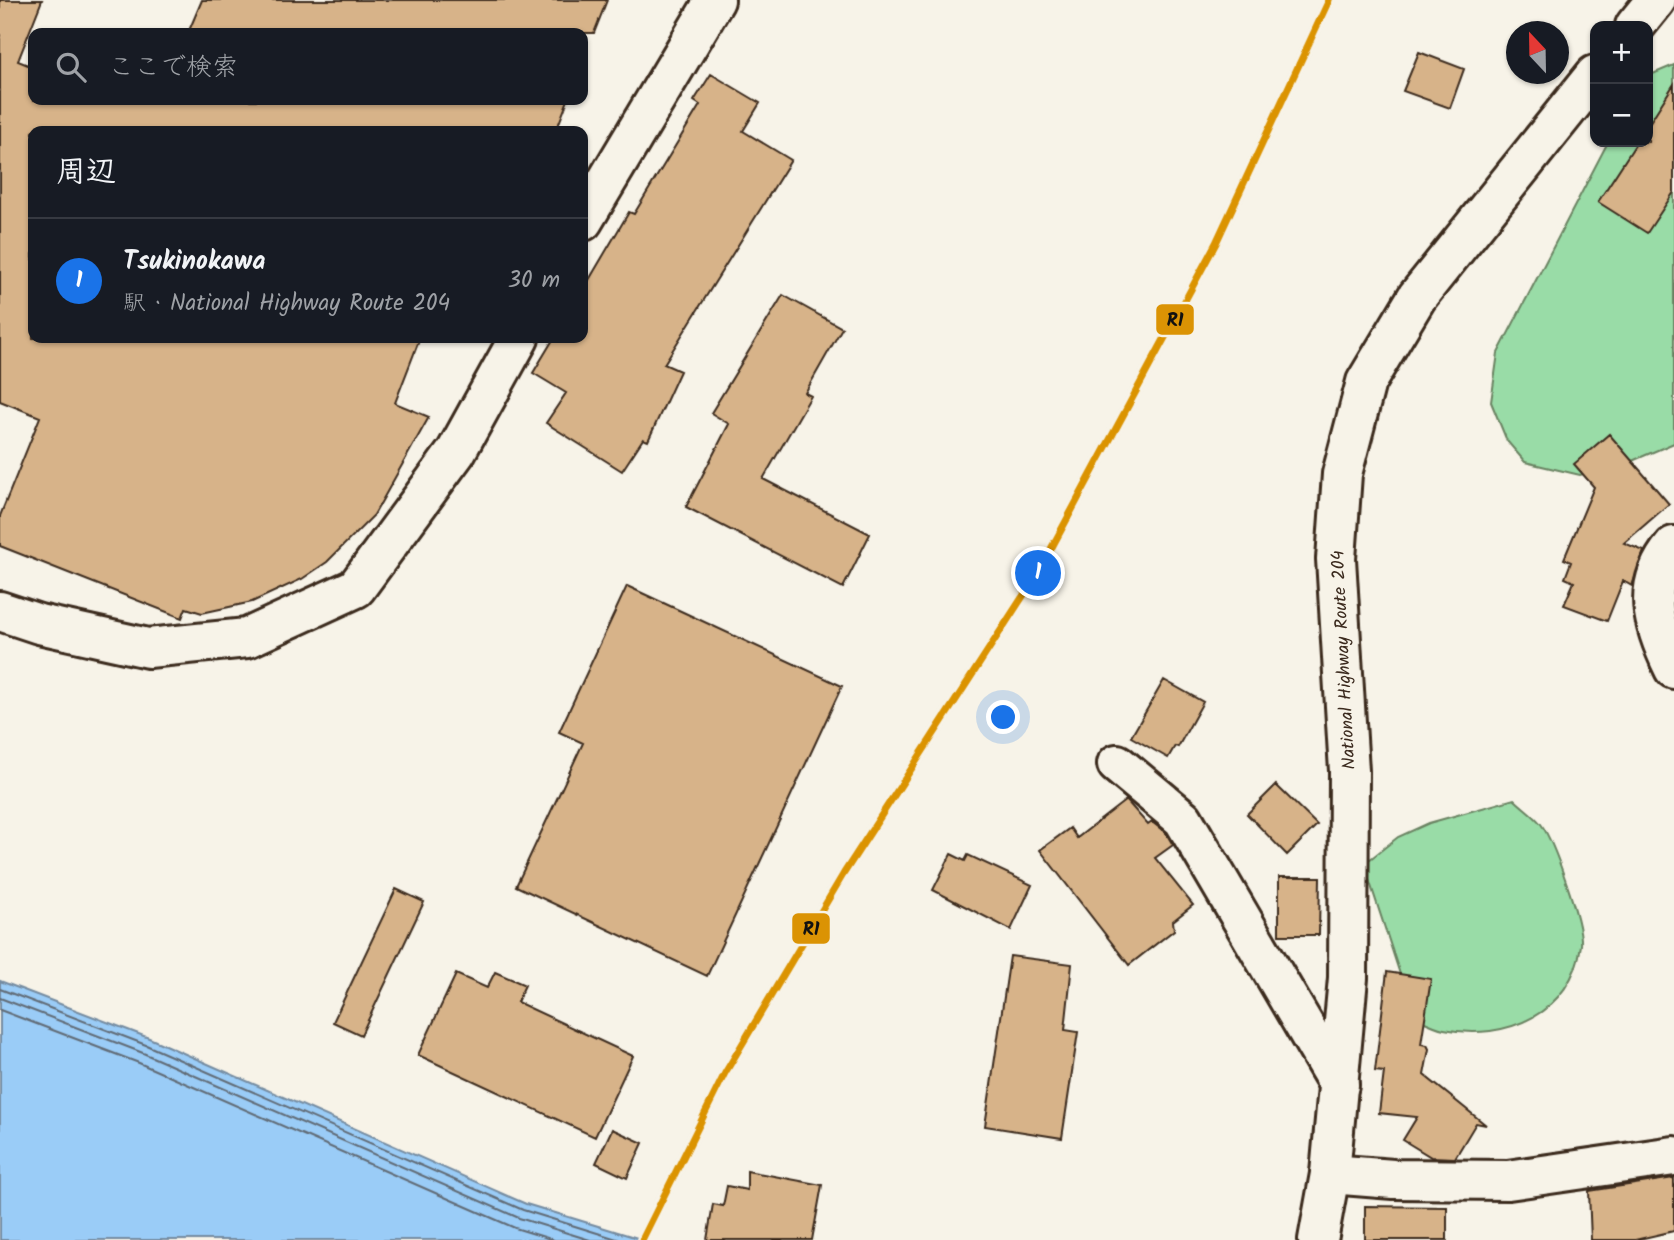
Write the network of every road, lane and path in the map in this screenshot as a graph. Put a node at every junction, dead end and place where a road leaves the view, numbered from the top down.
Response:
1 (715, 0) edge
2 (1656, 0) edge
3 (1639, 21) edge
4 (1590, 81) edge
5 (588, 212) edge
6 (516, 343) edge
7 (1674, 546) edge
8 (0, 611) edge
9 (1674, 669) edge
10 (1117, 764) dead end
11 (1339, 1085) junction
12 (1674, 1156) edge
13 (1330, 1174) junction
14 (1318, 1240) edge

1 - 5 main road
2 - 3 main road
4 - 11 main road, National Highway Route 204
6 - 8 main road
7 - 9 main road
10 - 11 main road
11 - 13 main road, National Highway Route 204
12 - 13 main road
13 - 14 main road, National Highway Route 204

